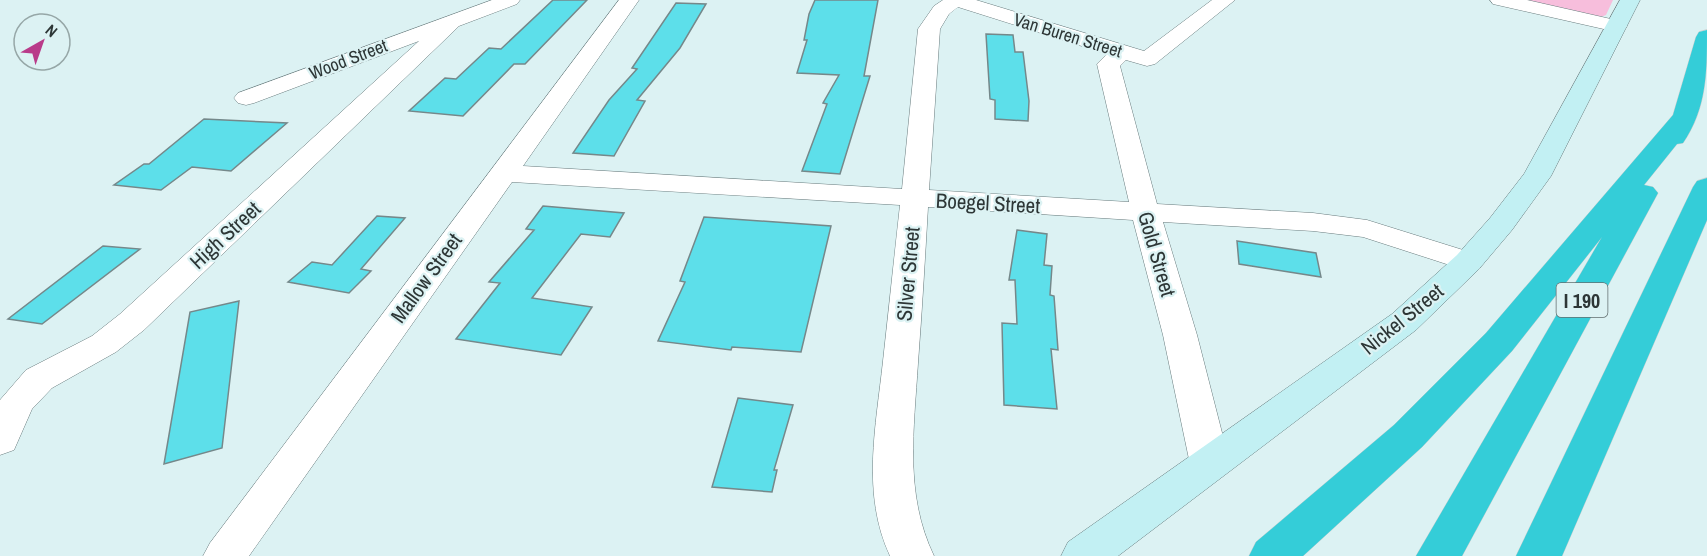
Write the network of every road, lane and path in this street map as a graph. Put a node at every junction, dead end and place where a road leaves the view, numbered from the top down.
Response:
1 (510, 0) edge
2 (629, 0) edge
3 (956, 0) edge
4 (1500, 0) edge
5 (1220, 1) edge
6 (1623, 13) edge
7 (451, 23) junction
8 (1707, 37) edge
9 (1135, 56) junction
10 (246, 98) dead end
11 (1685, 117) junction
12 (501, 173) junction
13 (1707, 187) edge
14 (915, 200) junction
15 (1144, 211) junction
16 (1468, 262) junction
17 (0, 440) edge
18 (1210, 464) junction
19 (225, 556) edge
20 (912, 556) edge
21 (1084, 556) edge
22 (1272, 556) edge
23 (1439, 556) edge
24 (1539, 556) edge

1 - 7 street, Wood Street
2 - 12 street, Mallow Street
3 - 9 street, Van Buren Street
3 - 14 street, Silver Street
4 - 6 street
5 - 9 street, Gold Street
6 - 16 main road, Nickel Street
7 - 10 street, Wood Street
7 - 17 street, High Street
8 - 11 highway, I 190
9 - 15 street, Gold Street
11 - 22 highway
11 - 23 highway, I 190
12 - 14 street, Boegel Street
12 - 19 street, Mallow Street
13 - 24 highway
14 - 15 street, Boegel Street
14 - 20 street, Silver Street
15 - 16 street, Boegel Street
15 - 18 street, Gold Street
16 - 18 main road, Nickel Street
18 - 21 main road, Nickel Street

